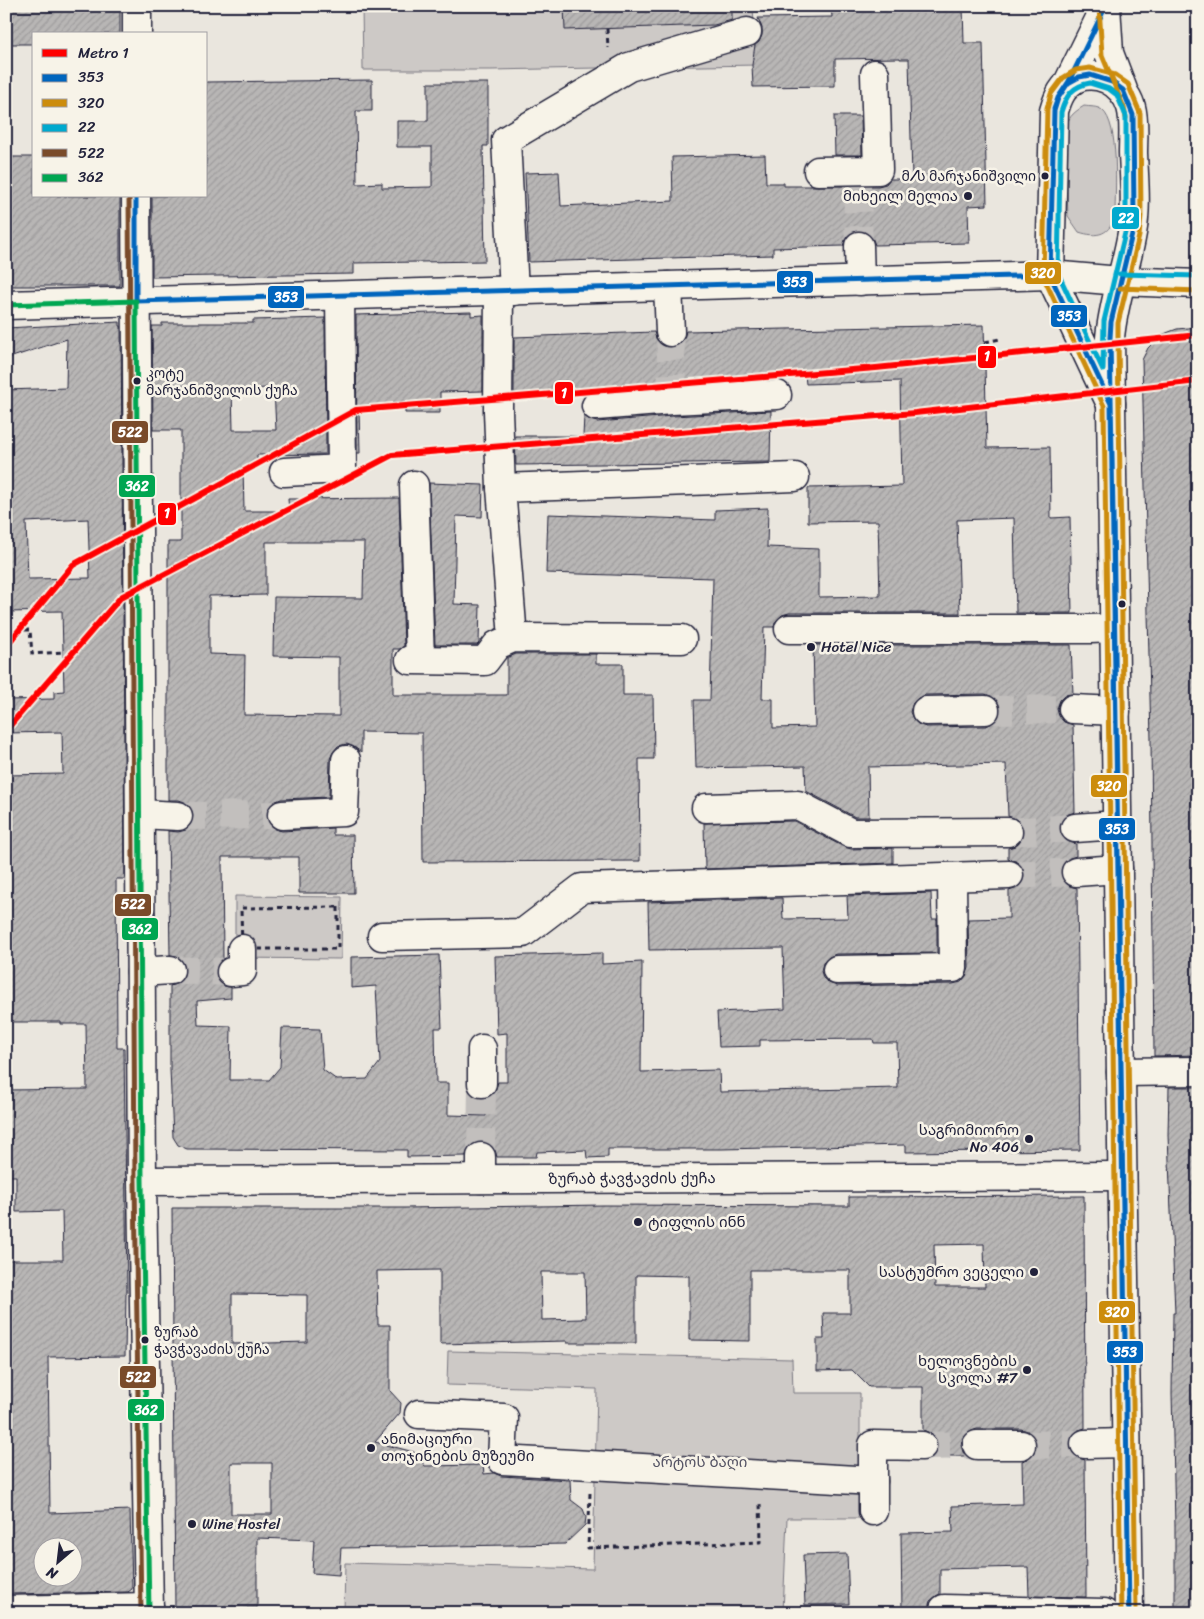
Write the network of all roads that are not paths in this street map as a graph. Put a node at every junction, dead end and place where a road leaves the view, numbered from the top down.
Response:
1 (137, 6) edge
2 (1106, 6) edge
3 (137, 32) edge
4 (746, 32) dead end
5 (876, 74) dead end
6 (1068, 83) junction
7 (1123, 90) junction
8 (818, 171) dead end
9 (136, 198) edge
10 (859, 246) tunnel mouth
11 (1050, 275) junction
12 (860, 280) junction
13 (1120, 281) junction
14 (1198, 284) edge
15 (668, 286) junction
16 (506, 291) junction
17 (340, 296) junction
18 (136, 301) junction
19 (6, 305) edge
20 (670, 332) tunnel mouth
21 (777, 395) dead end
22 (1112, 404) junction
23 (596, 406) dead end
24 (284, 472) dead end
25 (795, 476) dead end
26 (414, 485) dead end
27 (501, 488) junction
28 (1114, 628) junction
29 (789, 629) dead end
30 (513, 638) junction
31 (682, 639) dead end
32 (1073, 709) tunnel mouth
33 (985, 710) tunnel mouth
34 (926, 711) dead end
35 (1116, 711) junction
36 (346, 760) dead end
37 (706, 808) dead end
38 (140, 814) junction
39 (282, 815) tunnel mouth
40 (178, 816) tunnel mouth
41 (1117, 825) junction
42 (1076, 828) tunnel mouth
43 (1008, 832) tunnel mouth
44 (1118, 869) junction
45 (1076, 872) tunnel mouth
46 (1009, 875) tunnel mouth
47 (952, 878) junction
48 (382, 936) dead end
49 (170, 970) tunnel mouth
50 (837, 970) dead end
51 (141, 972) junction
52 (482, 1049) dead end
53 (1198, 1071) edge
54 (1121, 1072) junction
55 (482, 1083) tunnel mouth
56 (1122, 1176) junction
57 (142, 1181) junction
58 (419, 1414) dead end
59 (1126, 1443) junction
60 (1085, 1444) tunnel mouth
61 (1021, 1445) tunnel mouth
62 (922, 1446) tunnel mouth
63 (977, 1446) tunnel mouth
64 (872, 1481) junction
65 (873, 1511) dead end
66 (944, 1609) dead end
67 (6, 1610) edge
68 (149, 1610) edge
69 (1104, 1613) edge
70 (1128, 1613) edge

1 - 3 main road
2 - 6 main road
2 - 7 main road
4 - 16 main road
5 - 8 main road
6 - 7 main road
6 - 11 main road
7 - 13 main road
9 - 18 main road
10 - 12 main road
11 - 12 main road
11 - 13 main road
11 - 22 main road
12 - 15 main road
13 - 14 main road
13 - 22 main road
15 - 16 main road
15 - 20 main road
16 - 17 main road
16 - 27 main road
17 - 18 main road
17 - 24 main road
18 - 19 main road
18 - 38 main road
21 - 23 main road
22 - 28 main road
25 - 27 main road
26 - 30 main road
27 - 30 main road
28 - 29 main road
28 - 35 main road
30 - 31 main road
32 - 35 main road
33 - 34 main road
35 - 41 main road
36 - 39 main road
37 - 43 main road
38 - 40 main road
38 - 51 main road
41 - 42 main road
41 - 44 main road
44 - 45 main road
44 - 54 main road
46 - 47 main road
47 - 48 main road
47 - 50 main road
49 - 51 main road
51 - 57 main road
52 - 55 main road
53 - 54 main road
54 - 56 main road
56 - 57 main road, ზურაბ ჭავჭავძის ქუჩა
56 - 59 main road
57 - 68 main road
58 - 64 main road
59 - 60 main road
59 - 70 main road
61 - 63 main road
62 - 64 main road
64 - 65 main road
66 - 69 main road
67 - 68 main road

